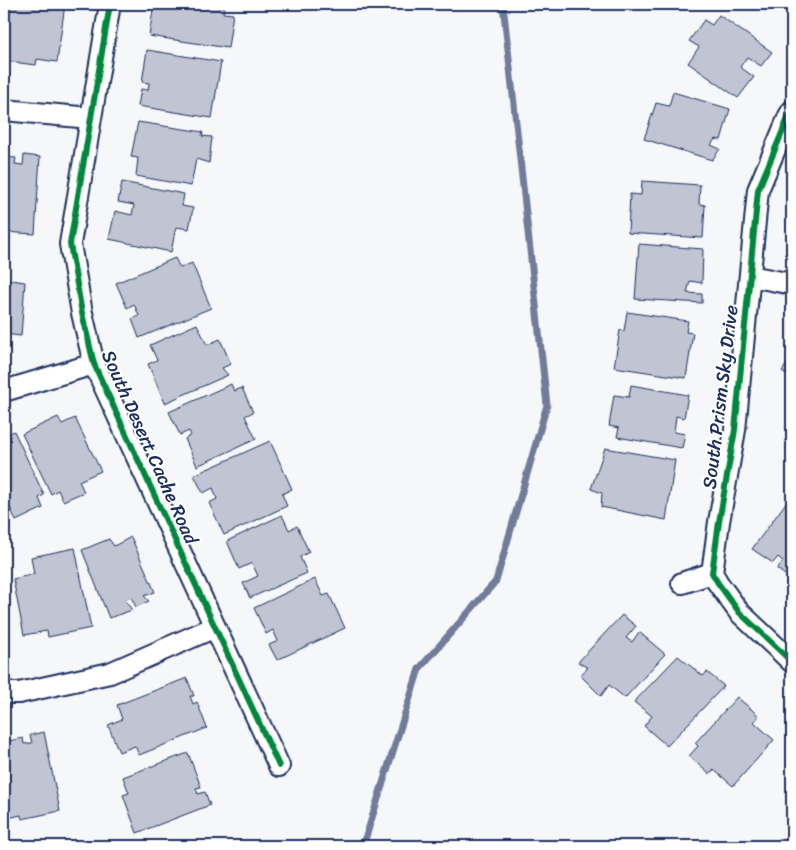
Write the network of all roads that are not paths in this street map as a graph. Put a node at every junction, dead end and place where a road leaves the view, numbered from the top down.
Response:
1 (110, 4) edge
2 (4, 110) edge
3 (792, 111) edge
4 (90, 118) junction
5 (750, 276) junction
6 (792, 284) edge
7 (94, 364) junction
8 (4, 390) edge
9 (712, 573) junction
10 (682, 583) dead end
11 (215, 627) junction
12 (792, 662) edge
13 (4, 693) edge
14 (279, 766) dead end

1 - 4 street, South Desert Cache Road
2 - 4 street
3 - 5 street, South Prism Sky Drive
4 - 7 street, South Desert Cache Road
5 - 6 street
5 - 9 street, South Prism Sky Drive
7 - 8 street
7 - 11 street, South Desert Cache Road
9 - 10 street
9 - 12 street
11 - 13 street
11 - 14 street, South Desert Cache Road

